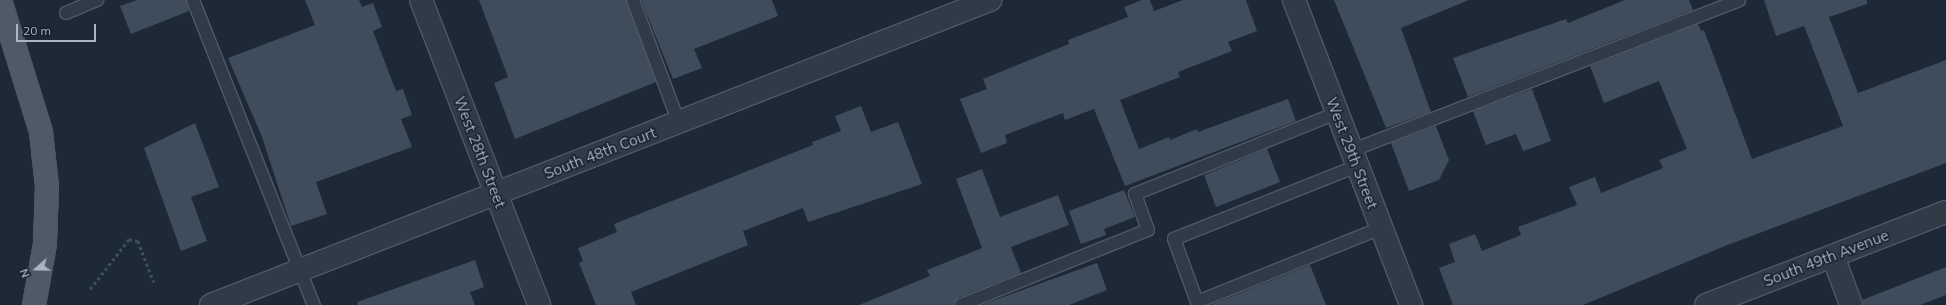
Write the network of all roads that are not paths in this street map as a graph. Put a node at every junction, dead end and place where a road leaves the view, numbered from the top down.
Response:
1 (0, 0) edge
2 (97, 0) edge
3 (193, 0) edge
4 (421, 0) edge
5 (633, 0) edge
6 (990, 0) edge
7 (1294, 0) edge
8 (1739, 0) edge
9 (66, 13) dead end
10 (1337, 113) junction
11 (679, 122) junction
12 (1355, 158) junction
13 (496, 194) junction
14 (1946, 212) edge
15 (1381, 228) junction
16 (1832, 256) junction
17 (301, 270) junction
18 (34, 305) edge
19 (210, 305) edge
20 (314, 305) edge
21 (539, 305) edge
22 (961, 305) edge
23 (1411, 305) edge
24 (1706, 305) edge
25 (1852, 305) edge

1 - 18 main road
2 - 9 lane
3 - 17 lane
4 - 13 street, West 28th Street
5 - 11 lane
6 - 11 street, South 48th Court
7 - 10 street, West 29th Street
8 - 12 lane
10 - 12 street, West 29th Street
10 - 22 lane
11 - 13 street, South 48th Court
12 - 15 street, West 29th Street
12 - 15 lane
13 - 17 street, South 48th Court
13 - 21 street, West 28th Street
14 - 16 street, South 49th Avenue
15 - 23 street, West 29th Street
16 - 24 street, South 49th Avenue
16 - 25 street
17 - 19 street, South 48th Court
17 - 20 lane

